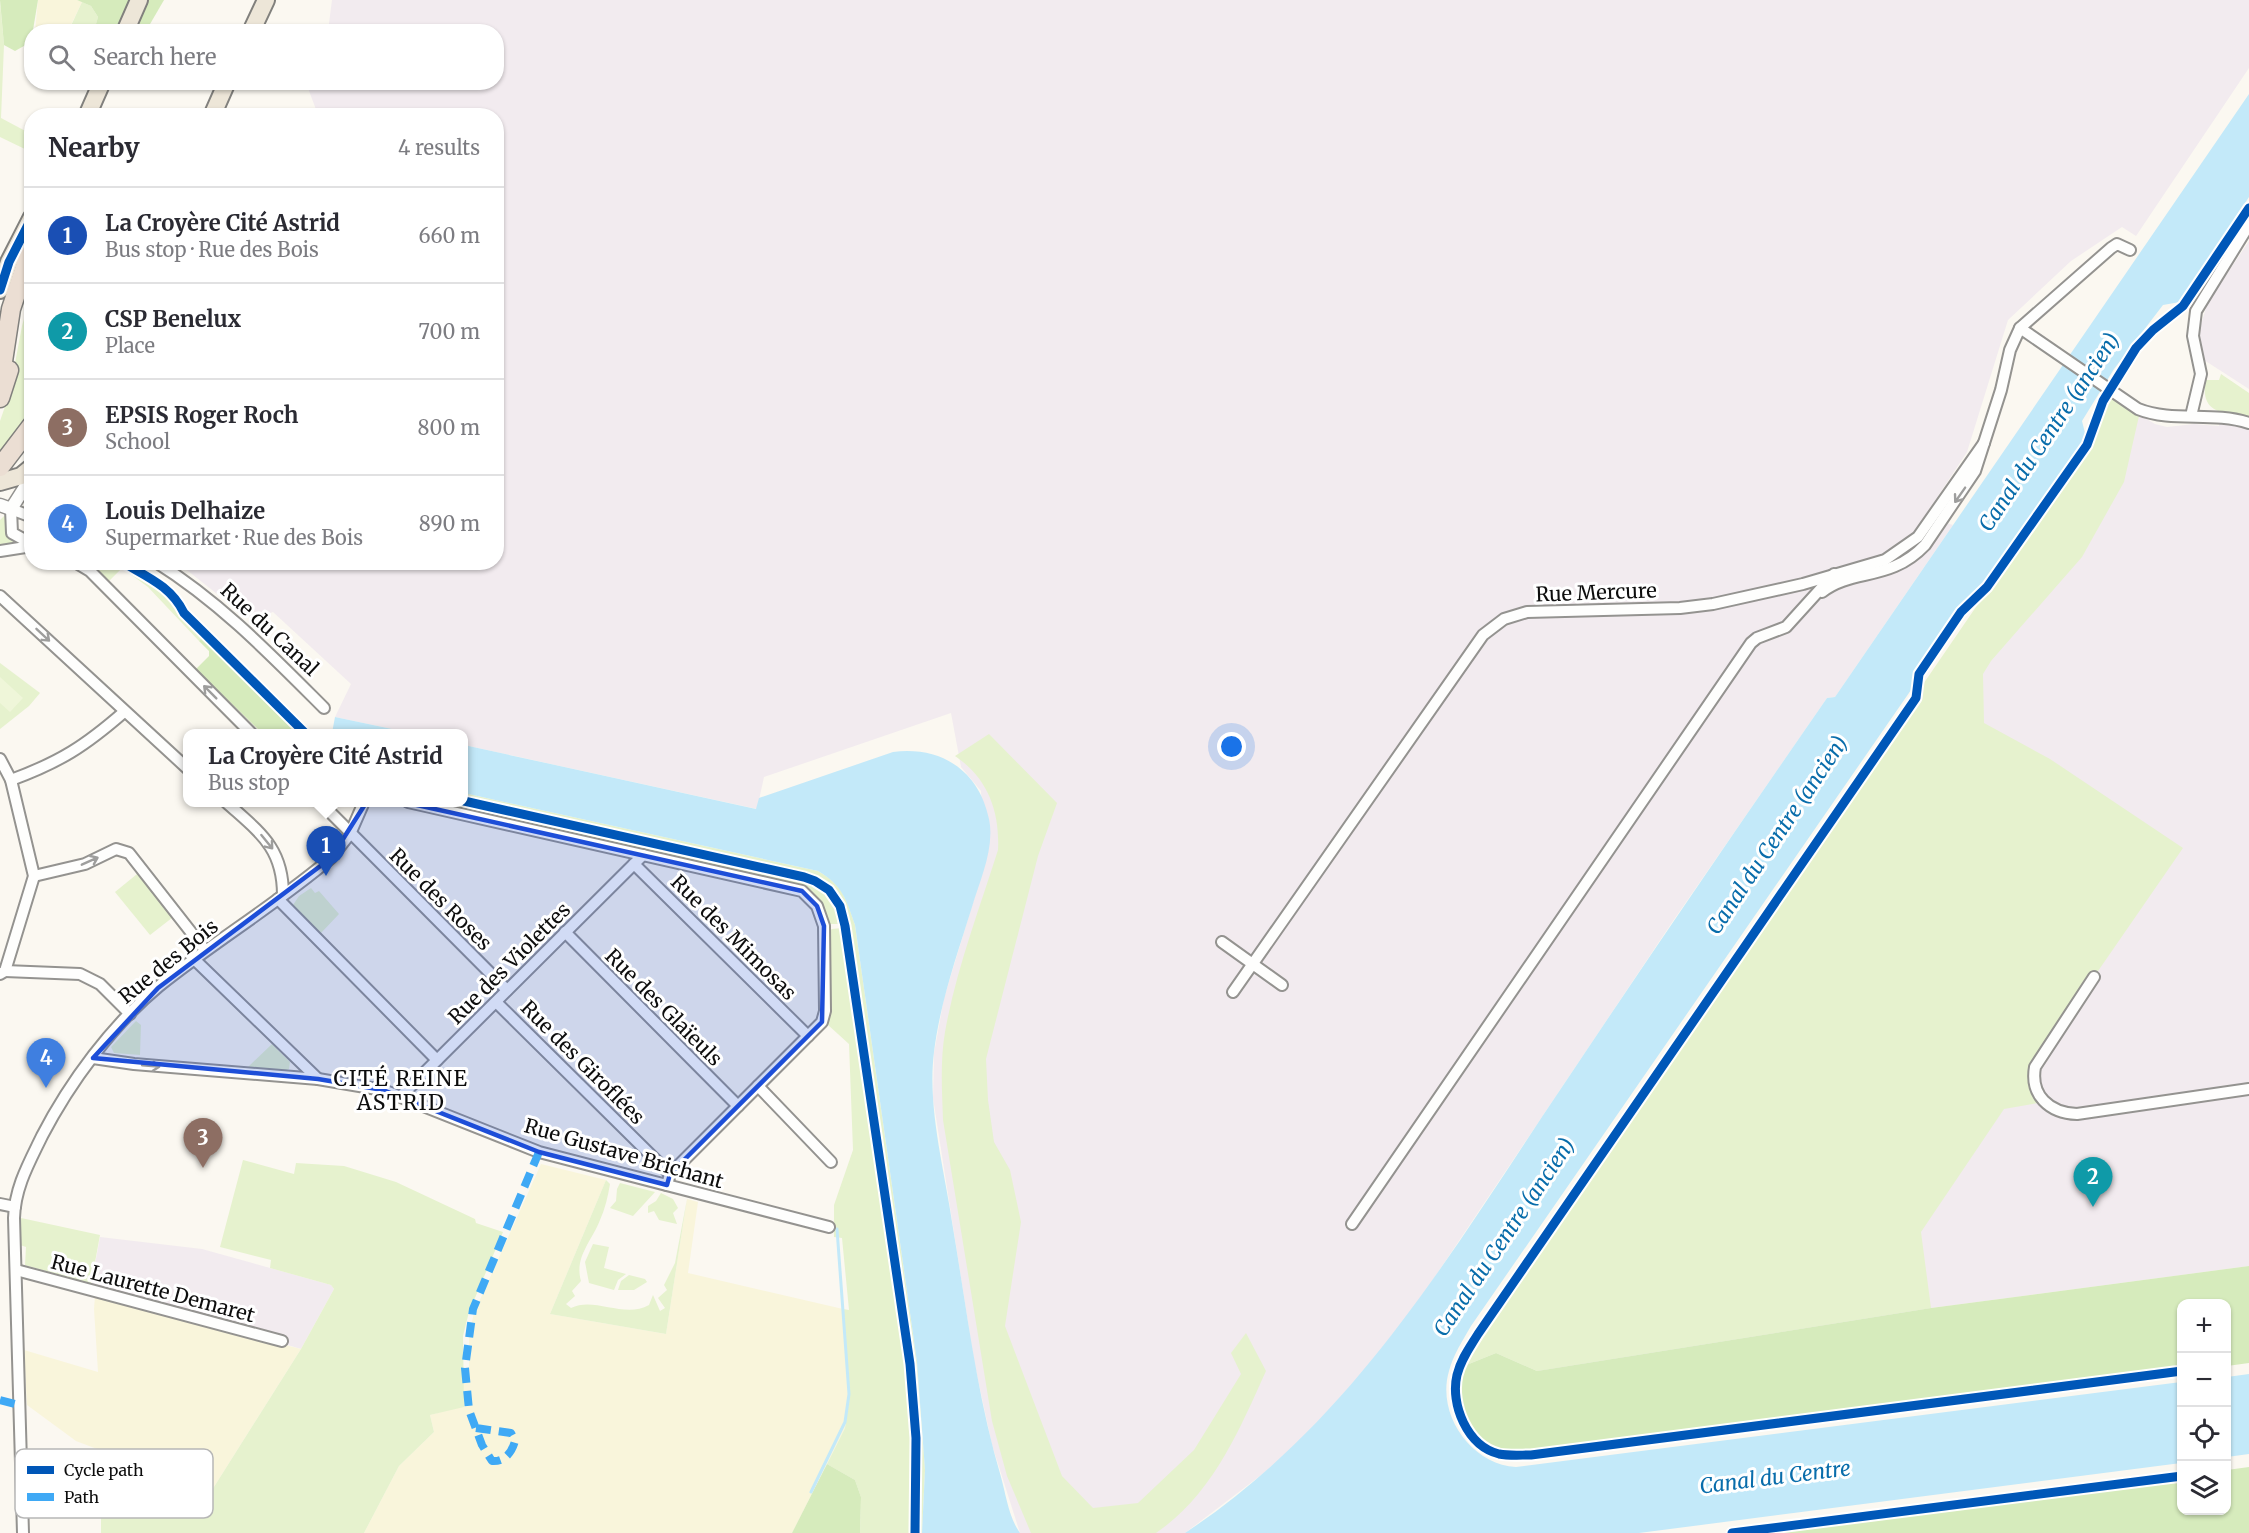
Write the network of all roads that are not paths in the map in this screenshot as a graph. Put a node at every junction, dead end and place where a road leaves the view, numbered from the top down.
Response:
1 (139, 0) edge
2 (266, 0) edge
3 (128, 24) edge
4 (255, 24) edge
5 (98, 90) edge
6 (223, 90) edge
7 (91, 108) edge
8 (216, 108) edge
9 (2249, 225) edge
10 (24, 230) edge
11 (2130, 250) dead end
12 (5, 260) edge
13 (24, 266) edge
14 (0, 290) edge
15 (24, 303) edge
16 (2020, 328) junction
17 (9, 343) junction
18 (0, 381) edge
19 (0, 398) edge
20 (2190, 416) junction
21 (2249, 423) edge
22 (24, 436) edge
23 (1984, 442) junction
24 (0, 467) edge
25 (24, 474) edge
26 (0, 482) edge
27 (24, 485) edge
28 (5, 507) edge
29 (24, 514) edge
30 (24, 540) edge
31 (24, 546) edge
32 (0, 551) edge
33 (88, 570) edge
34 (169, 570) edge
35 (1834, 574) junction
36 (0, 596) edge
37 (1807, 605) junction
38 (324, 708) dead end
39 (124, 712) junction
40 (247, 729) edge
41 (0, 759) edge
42 (183, 765) edge
43 (11, 780) junction
44 (232, 807) edge
45 (325, 807) edge
46 (362, 807) edge
47 (430, 807) edge
48 (350, 834) junction
49 (643, 855) junction
50 (634, 864) junction
51 (34, 876) junction
52 (281, 897) junction
53 (565, 933) junction
54 (1222, 942) dead end
55 (206, 950) junction
56 (194, 959) junction
57 (1252, 964) junction
58 (2, 972) edge
59 (2094, 977) dead end
60 (1282, 985) dead end
61 (507, 990) junction
62 (1233, 992) dead end
63 (496, 1002) junction
64 (130, 1014) junction
65 (808, 1036) junction
66 (93, 1058) junction
67 (437, 1060) junction
68 (318, 1079) junction
69 (758, 1086) junction
70 (2249, 1089) edge
71 (401, 1095) junction
72 (738, 1106) junction
73 (831, 1162) dead end
74 (669, 1179) junction
75 (0, 1204) edge
76 (15, 1207) junction
77 (1352, 1224) dead end
78 (829, 1227) dead end
79 (16, 1270) junction
80 (282, 1341) dead end
81 (21, 1449) edge
82 (23, 1518) edge
83 (23, 1533) edge

1 - 3 main road
2 - 4 main road
5 - 7 main road
6 - 8 main road
9 - 20 street
10 - 12 main road
11 - 16 street, Rue Mercure
12 - 14 main road
13 - 17 highway
15 - 17 highway
16 - 20 street
16 - 23 street, Rue Mercure
17 - 18 highway
17 - 19 highway
20 - 21 street
22 - 24 highway
23 - 35 street, Rue Mercure
23 -> 37 street, Rue Mercure
25 - 26 main road
27 - 28 street
28 - 29 street
28 - 30 street
31 - 32 street
40 -> 33 street
34 - 38 street, Rue du Canal
35 - 37 street
35 - 57 street, Rue Mercure
36 -> 39 street
37 - 77 street
39 - 42 street
39 - 43 street
41 - 43 street
43 - 51 street
44 -> 52 street
45 - 48 street, Rue des Roses
46 - 48 street, Rue des Bois
47 - 49 street
48 - 52 street, Rue des Bois
48 - 61 street, Rue des Roses
49 - 50 street, Rue des Violettes
49 - 65 street
50 - 53 street, Rue des Violettes
50 - 65 street, Rue des Mimosas
51 -> 55 street
51 - 58 street
52 - 55 street, Rue des Bois
52 - 67 street
53 - 61 street, Rue des Violettes
53 - 72 street, Rue des Glaïeuls
54 - 57 street
55 - 56 street, Rue des Bois
56 - 64 street, Rue des Bois
56 - 68 street
57 - 60 street
57 - 62 street, Rue Mercure
58 - 64 street
59 - 70 street
61 - 63 street, Rue des Violettes
63 - 67 street, Rue des Violettes
63 - 74 street, Rue des Giroflées
64 - 66 street, Rue des Bois
65 - 69 street
66 -> 68 street, Rue Gustave Brichant
66 - 76 street, Rue des Bois
67 - 71 street, Rue des Violettes
68 - 71 street, Rue Gustave Brichant
69 - 72 street
69 - 73 street
71 - 74 street, Rue Gustave Brichant
72 - 74 street
74 - 78 street, Rue Gustave Brichant
75 - 76 street
76 - 79 street, Rue des Bois
79 - 80 street, Rue Laurette Demaret
79 - 81 street, Rue des Bois
82 - 83 street, Rue des Bois

